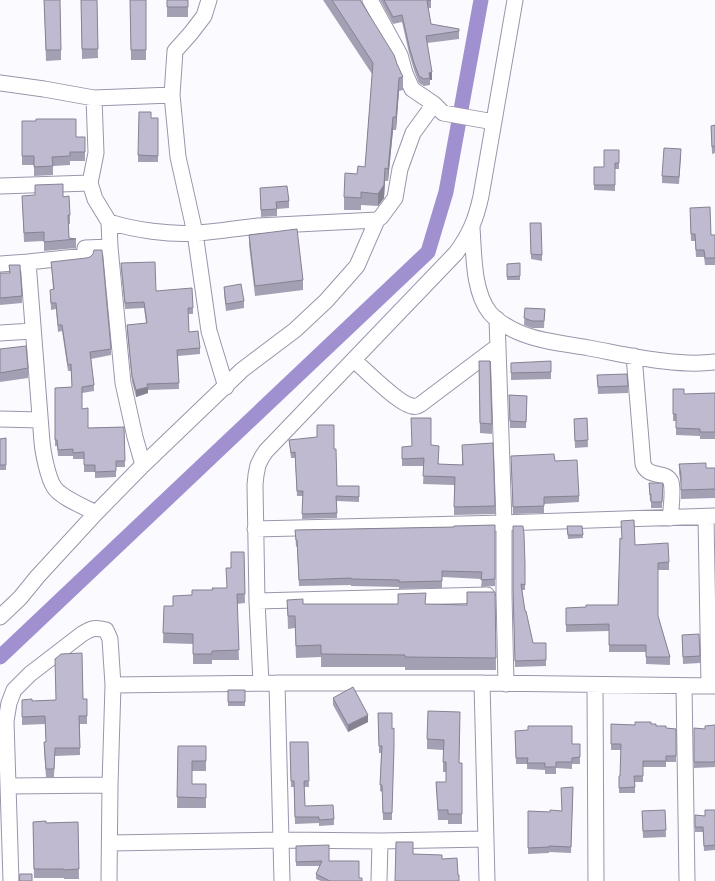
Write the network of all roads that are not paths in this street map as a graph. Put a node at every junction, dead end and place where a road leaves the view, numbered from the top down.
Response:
1 (209, 0) edge
2 (370, 0) edge
3 (515, 0) edge
4 (0, 83) edge
5 (172, 95) junction
6 (94, 98) junction
7 (438, 109) junction
8 (489, 121) junction
9 (90, 183) junction
10 (0, 186) edge
11 (377, 220) junction
12 (109, 222) junction
13 (472, 228) junction
14 (195, 233) junction
15 (110, 246) junction
16 (0, 257) edge
17 (28, 262) junction
18 (0, 264) edge
19 (497, 319) junction
20 (33, 331) junction
21 (0, 333) edge
22 (498, 346) junction
23 (634, 356) junction
24 (354, 360) junction
25 (715, 362) edge
26 (226, 387) junction
27 (0, 419) edge
28 (40, 420) junction
29 (143, 465) junction
30 (96, 513) junction
31 (710, 516) edge
32 (670, 518) junction
33 (504, 523) junction
34 (255, 529) junction
35 (504, 595) junction
36 (257, 601) junction
37 (0, 617) edge
38 (261, 683) junction
39 (277, 683) junction
40 (482, 683) junction
41 (506, 684) junction
42 (113, 685) junction
43 (595, 685) junction
44 (684, 686) junction
45 (712, 686) edge
46 (110, 785) junction
47 (8, 786) junction
48 (486, 839) junction
49 (281, 840) junction
50 (380, 841) junction
51 (110, 843) junction
52 (11, 881) edge
53 (109, 881) edge
54 (282, 881) edge
55 (380, 881) edge
56 (486, 881) edge
57 (596, 881) edge
58 (687, 881) edge

1 - 5 street
2 - 7 street
3 - 8 street
4 - 6 street
5 - 6 street
5 - 14 street
6 - 9 street
7 - 8 street
7 - 11 street
8 - 13 street
9 - 10 street
9 - 12 street
11 - 14 street
11 - 26 street
12 - 14 street
12 - 15 street
13 - 19 street
13 - 24 street
14 - 26 street
15 - 17 street
15 - 29 street
16 - 18 street
17 - 18 street
17 - 20 street
19 - 22 street
19 - 23 street
20 - 21 street
20 - 28 street
22 - 24 street
22 - 33 street
23 - 25 street
23 - 32 street
24 - 34 street
26 - 29 street
27 - 28 street
28 - 30 street
29 - 30 street
30 - 37 street
31 - 32 street
31 - 45 street
32 - 33 street
33 - 34 street
33 - 35 street
34 - 36 street
35 - 36 street
35 - 41 street
36 - 38 street
38 - 39 street
38 - 42 street
39 - 40 street
39 - 49 street
40 - 41 street
40 - 48 street
41 - 43 street
42 - 46 street
42 - 47 street
43 - 44 street
43 - 57 street
44 - 45 street
44 - 58 street
46 - 47 street
46 - 51 street
47 - 52 street
48 - 50 street
48 - 56 street
49 - 50 street
49 - 51 street
49 - 54 street
50 - 55 street
51 - 53 street

